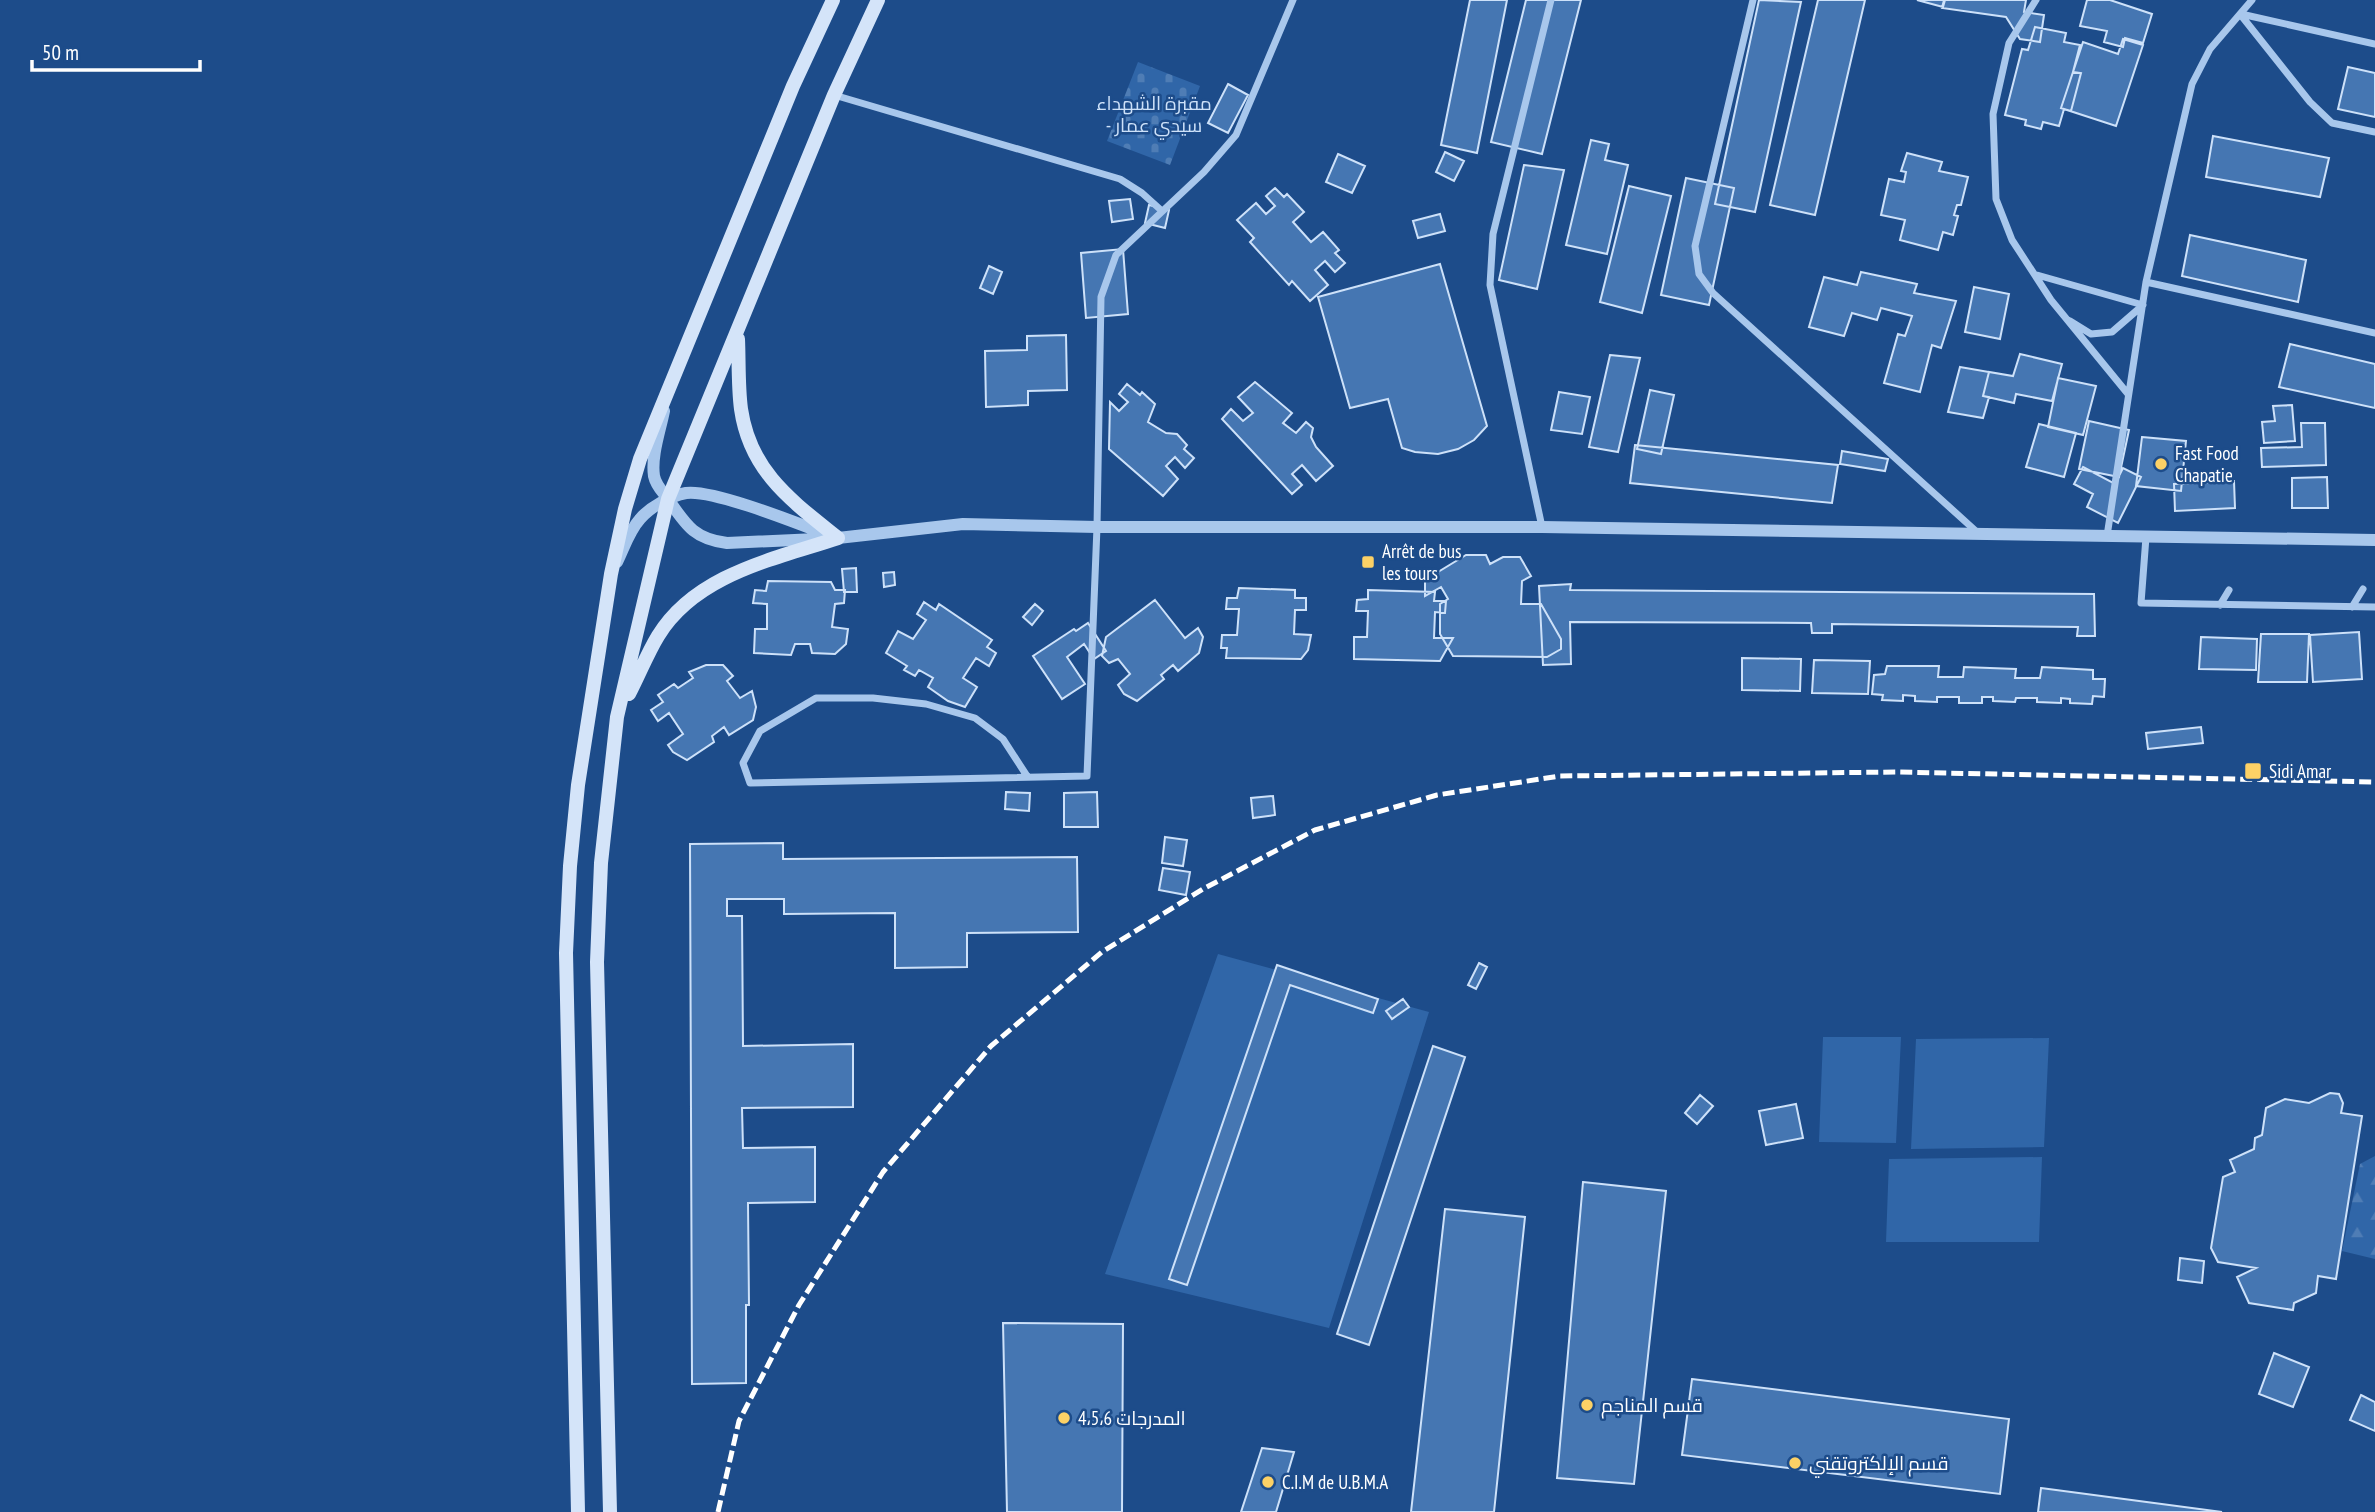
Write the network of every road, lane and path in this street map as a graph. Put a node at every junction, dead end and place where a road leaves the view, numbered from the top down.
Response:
1 (833, 0) edge
2 (878, 0) edge
3 (1293, 0) edge
4 (1551, 0) edge
5 (1753, 0) edge
6 (2036, 0) edge
7 (2252, 0) edge
8 (2240, 13) junction
9 (2375, 44) edge
10 (834, 95) junction
11 (2375, 132) edge
12 (1162, 211) junction
13 (2036, 275) junction
14 (2146, 282) junction
15 (2143, 305) junction
16 (2063, 317) junction
17 (737, 333) junction
18 (2375, 333) edge
19 (2128, 394) junction
20 (666, 397) junction
21 (668, 499) junction
22 (1097, 527) junction
23 (1542, 527) junction
24 (1978, 534) junction
25 (2107, 536) junction
26 (2146, 537) junction
27 (838, 538) junction
28 (2375, 540) edge
29 (611, 574) junction
30 (2363, 589) dead end
31 (2229, 590) dead end
32 (2220, 604) junction
33 (2352, 607) junction
34 (2375, 607) edge
35 (617, 717) junction
36 (1027, 776) junction
37 (578, 1512) edge
38 (610, 1512) edge

1 - 20 main road
2 - 10 main road
3 - 12 street
4 - 23 street
5 - 24 street
6 - 13 street
7 - 8 street
8 - 9 street
8 - 11 street
8 - 14 street
10 - 12 street
10 - 17 main road
12 - 22 street
13 - 15 street
13 - 16 street
14 - 15 street
14 - 18 street
15 - 16 street
15 - 19 street
16 - 19 street
17 - 21 main road
17 - 27 main road
19 - 25 street
20 - 21 street
20 - 29 main road
21 - 27 street
21 - 27 street
21 - 29 street
21 - 35 main road
22 - 23 street
22 - 27 street
22 - 36 street
23 - 24 street
24 - 25 street
25 - 26 street
26 - 28 street
26 - 32 street
27 - 35 main road
29 - 37 main road
30 - 33 street
31 - 32 street
32 - 33 street
33 - 34 street
35 - 38 main road
36 - 36 street

